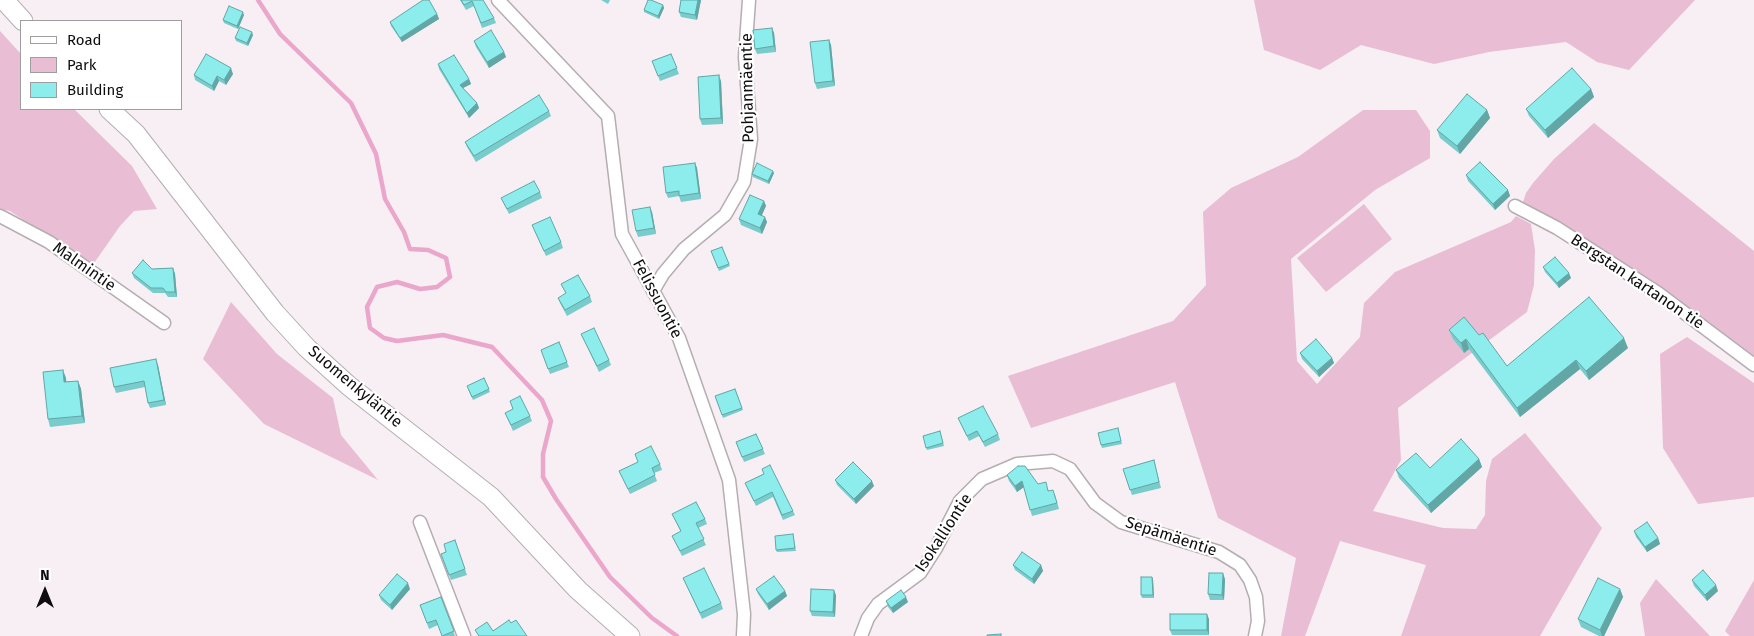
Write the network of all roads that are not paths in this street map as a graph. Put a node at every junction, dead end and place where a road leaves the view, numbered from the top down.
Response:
1 (4, 0) edge
2 (498, 0) edge
3 (749, 0) edge
4 (22, 20) edge
5 (110, 110) edge
6 (1515, 206) dead end
7 (0, 216) edge
8 (654, 291) junction
9 (164, 323) dead end
10 (1754, 365) edge
11 (1017, 464) joint
12 (420, 522) dead end
13 (464, 636) edge
14 (630, 636) edge
15 (743, 636) edge
16 (861, 636) edge
17 (1255, 636) edge

1 - 4 street
2 - 8 street, Felissuontie
3 - 8 street, Pohjanmäentie
5 - 14 street, Suomenkyläntie
6 - 10 street, Bergstan kartanon tie
7 - 9 street, Malmintie
8 - 15 street, Felissuontie
11 - 16 street, Isokalliontie
11 - 17 street, Sepämäentie
12 - 13 street

